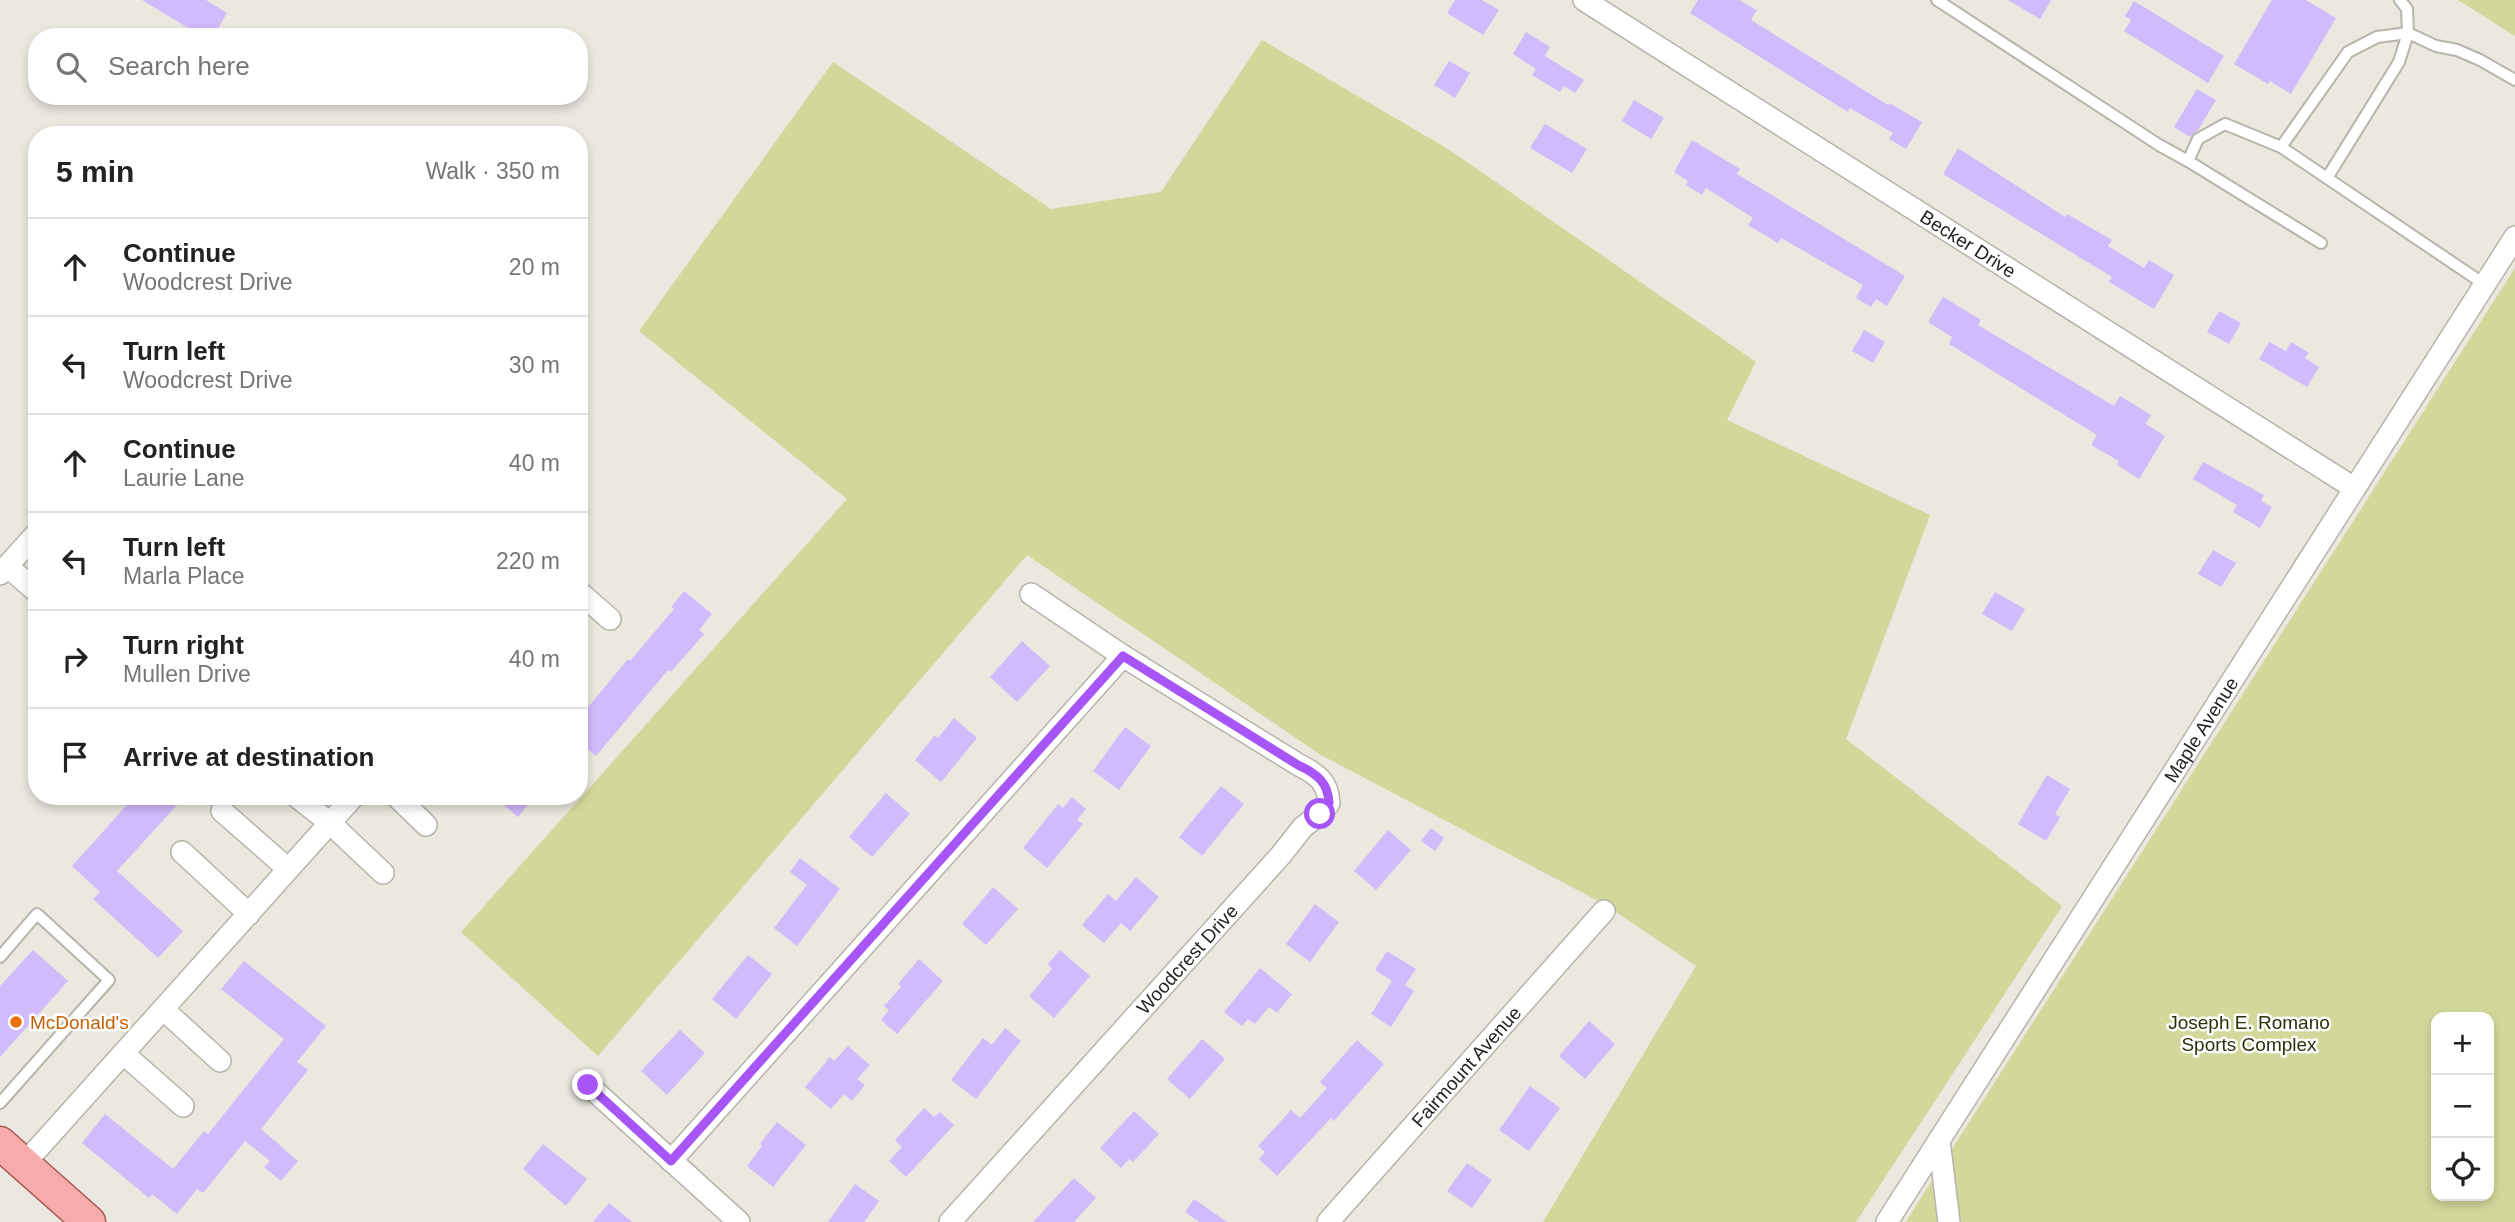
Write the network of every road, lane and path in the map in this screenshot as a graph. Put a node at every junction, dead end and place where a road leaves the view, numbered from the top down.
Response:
1 (1584, 0) edge
2 (1937, 0) edge
3 (2400, 0) edge
4 (2408, 33) junction
5 (2515, 80) edge
6 (2281, 146) junction
7 (2188, 161) junction
8 (2327, 178) junction
9 (2515, 237) edge
10 (2321, 243) dead end
11 (2484, 284) junction
12 (2354, 488) junction
13 (28, 543) edge
14 (4, 570) edge
15 (28, 586) edge
16 (1031, 594) dead end
17 (588, 600) edge
18 (610, 619) dead end
19 (1123, 656) junction
20 (307, 805) edge
21 (346, 805) edge
22 (405, 805) edge
23 (222, 811) dead end
24 (330, 824) junction
25 (426, 825) dead end
26 (182, 852) dead end
27 (288, 869) junction
28 (383, 873) dead end
29 (1604, 911) dead end
30 (248, 914) junction
31 (0, 957) edge
32 (164, 1010) junction
33 (125, 1055) junction
34 (220, 1061) dead end
35 (588, 1085) dead end
36 (0, 1103) edge
37 (183, 1106) dead end
38 (1939, 1140) junction
39 (0, 1143) edge
40 (671, 1161) junction
41 (24, 1164) junction
42 (1896, 1219) edge
43 (89, 1222) edge
44 (739, 1222) edge
45 (950, 1222) edge
46 (1328, 1222) edge
47 (1950, 1222) edge

1 - 12 street, Becker Drive
2 - 7 lane
3 - 4 lane
4 - 5 lane
4 - 6 lane
4 - 8 lane
6 - 7 lane
6 - 8 lane
7 - 10 lane
8 - 11 lane
9 - 11 street, Maple Avenue
11 - 12 street, Maple Avenue
12 - 38 street, Maple Avenue
13 - 14 street
14 - 15 street
16 - 19 street
17 - 18 street
19 - 40 street
19 - 45 street, Woodcrest Drive
20 - 24 street
21 - 24 street
22 - 25 street
23 - 27 street
24 - 27 street
24 - 28 street
26 - 30 street
27 - 30 street
29 - 46 street, Fairmount Avenue
30 - 32 street
31 - 36 lane
32 - 33 street
32 - 34 street
33 - 37 street
33 - 41 street
35 - 40 street
38 - 42 street, Maple Avenue
38 - 47 street
39 - 41 main road
40 - 44 street
41 - 43 main road

